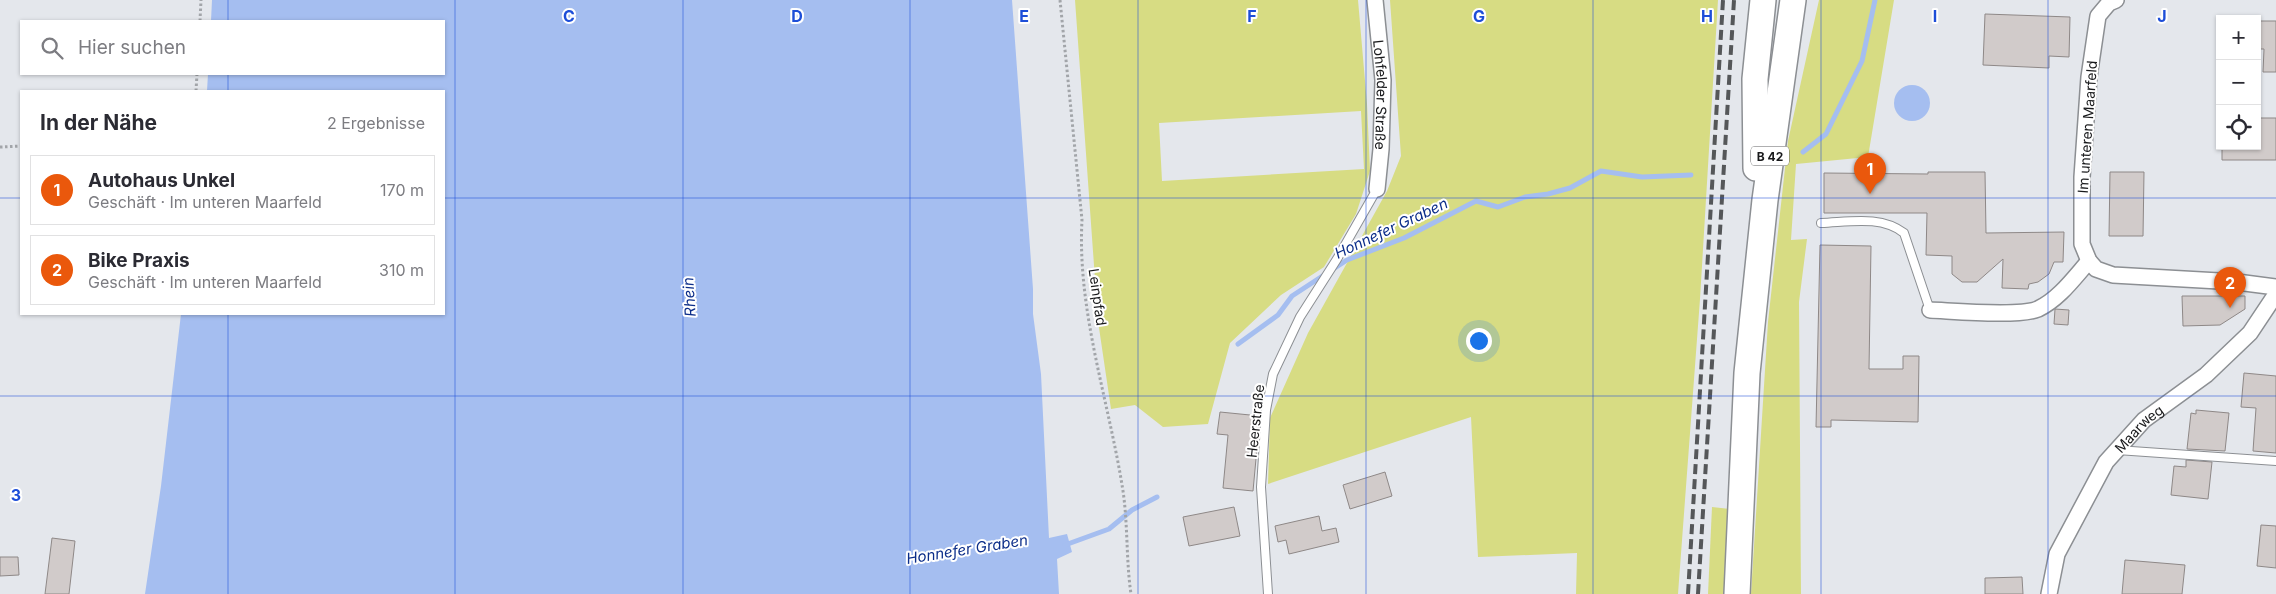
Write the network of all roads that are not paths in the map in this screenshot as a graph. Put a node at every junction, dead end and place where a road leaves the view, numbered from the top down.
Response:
1 (1375, 0) edge
2 (1763, 0) edge
3 (1793, 0) edge
4 (2116, 0) edge
5 (1377, 189) joint
6 (1821, 223) dead end
7 (2089, 261) junction
8 (1757, 273) junction
9 (2276, 287) edge
10 (2276, 294) edge
11 (1930, 310) joint
12 (2117, 450) junction
13 (2276, 461) edge
14 (1268, 594) edge
15 (1737, 594) edge
16 (2049, 594) edge

1 - 5 street, Lohfelder Straße
2 - 8 main road
3 - 8 main road, B 42
4 - 7 street, Im unteren Maarfeld
5 - 14 lane, Heerstraße
6 - 11 lane
7 - 9 street
7 - 11 street
8 - 15 main road, B 42
10 - 12 street, Maarweg
12 - 13 lane
12 - 16 street, Maarweg

